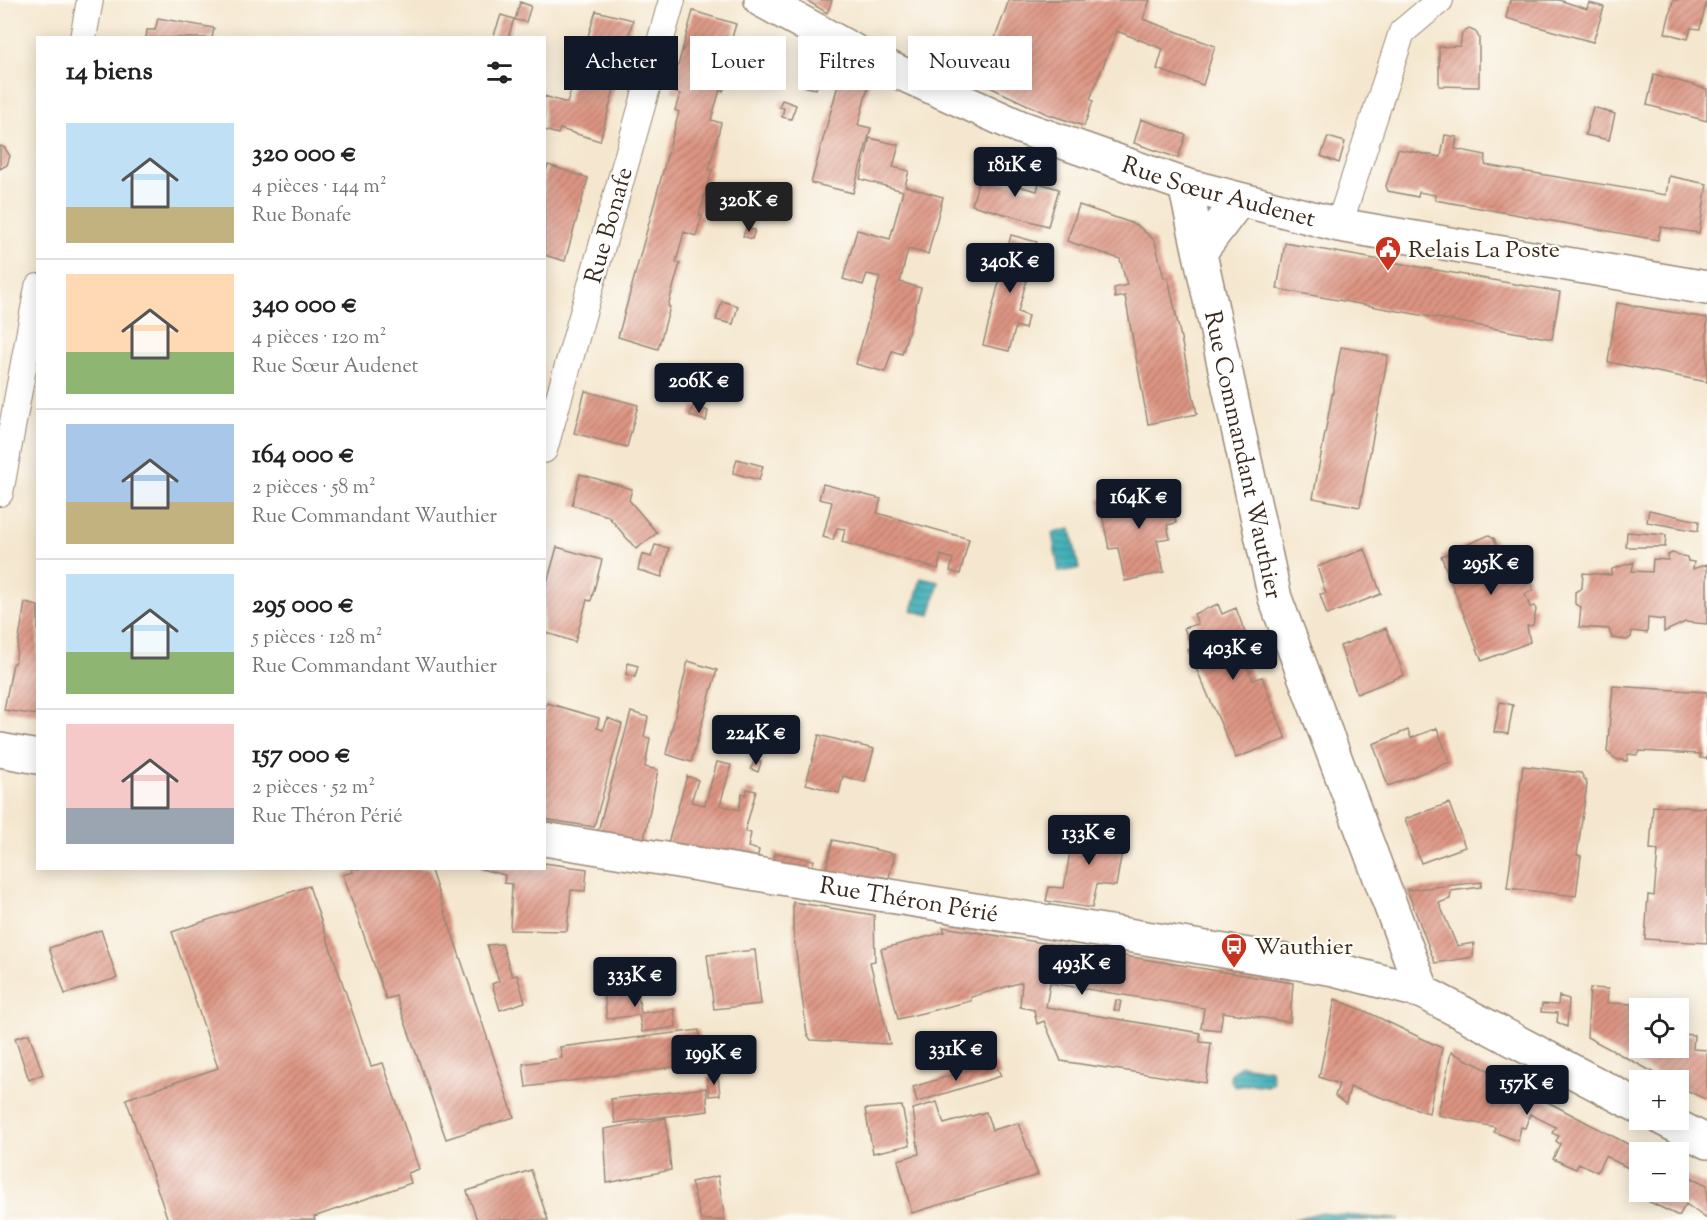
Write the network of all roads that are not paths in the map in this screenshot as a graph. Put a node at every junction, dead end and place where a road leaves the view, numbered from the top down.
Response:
1 (90, 0) edge
2 (672, 0) edge
3 (761, 0) edge
4 (1440, 0) edge
5 (83, 36) edge
6 (1185, 185) junction
7 (1239, 200) junction
8 (1339, 225) junction
9 (1200, 252) junction
10 (1707, 288) edge
11 (36, 297) edge
12 (546, 443) edge
13 (0, 493) edge
14 (0, 750) edge
15 (36, 757) edge
16 (546, 839) edge
17 (1423, 992) junction
18 (1629, 1101) edge
19 (1684, 1130) edge
20 (1707, 1142) edge

1 - 5 street
2 - 12 street, Rue Bonafe
3 - 6 street, Rue Sœur Audenet
4 - 8 street
6 - 7 street, Rue Sœur Audenet
6 - 9 street, Rue Commandant Wauthier
7 - 8 street, Rue Sœur Audenet
7 - 9 street
8 - 10 street, Rue Sœur Audenet
9 - 17 street, Rue Commandant Wauthier
11 - 13 street
14 - 15 street
16 - 17 street, Rue Théron Périé
17 - 18 street, Rue Théron Périé
19 - 20 street

